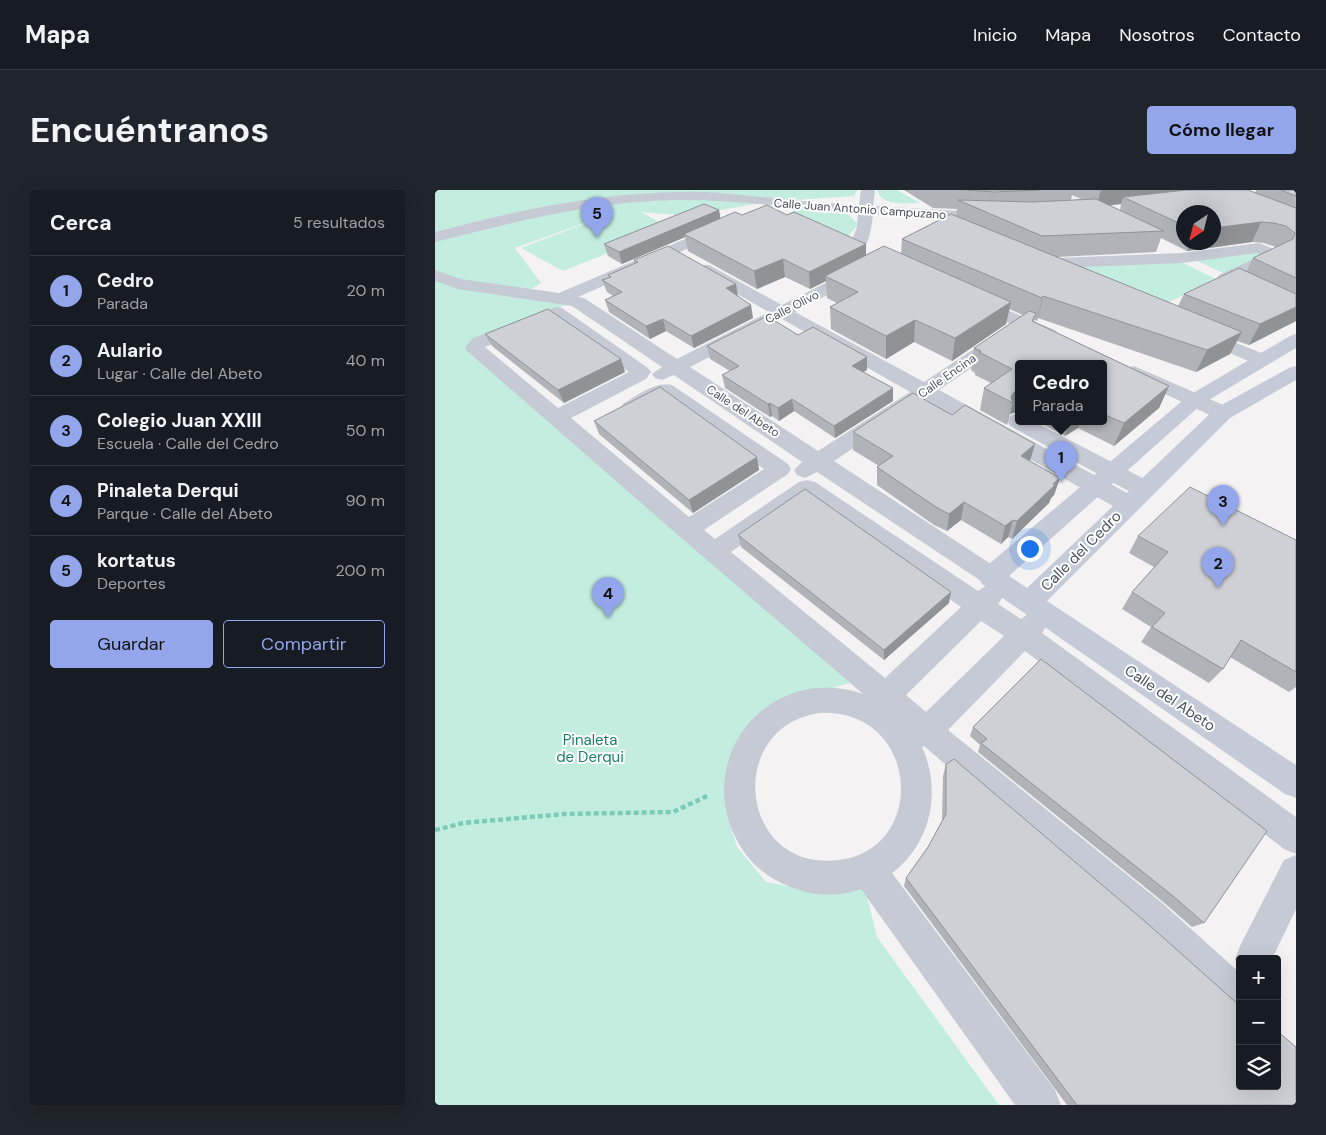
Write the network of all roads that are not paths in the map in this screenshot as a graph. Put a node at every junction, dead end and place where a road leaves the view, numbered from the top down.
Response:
1 (868, 190) edge
2 (774, 206) junction
3 (867, 210) junction
4 (913, 214) junction
5 (1012, 216) edge
6 (749, 217) edge
7 (797, 222) edge
8 (731, 224) edge
9 (959, 233) edge
10 (435, 237) edge
11 (840, 241) edge
12 (1156, 245) edge
13 (678, 247) junction
14 (868, 256) junction
15 (1014, 256) edge
16 (1182, 258) junction
17 (1032, 264) junction
18 (435, 275) edge
19 (1067, 278) edge
20 (1222, 283) junction
21 (1246, 289) edge
22 (955, 293) edge
23 (561, 298) junction
24 (791, 308) junction
25 (1023, 323) junction
26 (1182, 326) edge
27 (1062, 340) edge
28 (1296, 340) edge
29 (1262, 360) junction
30 (1115, 364) edge
31 (675, 367) junction
32 (1296, 372) edge
33 (653, 380) junction
34 (933, 386) junction
35 (1195, 400) junction
36 (1223, 413) junction
37 (555, 418) junction
38 (1015, 420) edge
39 (1025, 425) edge
40 (594, 426) junction
41 (819, 461) junction
42 (1112, 472) junction
43 (793, 478) junction
44 (1095, 486) junction
45 (1136, 497) junction
46 (687, 530) junction
47 (714, 552) junction
48 (996, 580) junction
49 (979, 606) junction
50 (1037, 608) junction
51 (1023, 634) junction
52 (877, 703) junction
53 (915, 736) junction
54 (1296, 783) edge
55 (1296, 837) edge
56 (867, 868) junction
57 (1296, 872) edge
58 (1255, 955) edge
59 (1236, 991) edge
60 (1040, 1105) edge

1 - 3 street
2 - 3 street, Calle Juan Antonio Campuzano
2 - 6 street
2 - 7 street
2 - 10 street, Calle Juan Antonio Campuzano
3 - 4 street, Calle Juan Antonio Campuzano
3 - 14 street
4 - 5 street, Calle Juan Antonio Campuzano
4 - 9 street
8 - 13 street
11 - 14 street
12 - 16 street
13 - 23 street
13 - 24 street
14 - 24 street, Calle Olivo
15 - 17 street
16 - 17 street
16 - 20 street
16 - 20 street
17 - 19 street
18 - 23 street, Calle del Abeto
20 - 21 street
22 - 25 street
23 - 31 street, Calle del Abeto
24 - 31 street, Calle Olivo
24 - 34 street
25 - 27 street
25 - 34 street, Calle Encina
26 - 29 street
28 - 29 street
29 - 35 street
30 - 35 street
31 - 33 street, Calle Olivo
31 - 41 street, Calle del Abeto
32 - 36 street, Calle del Cedro
33 - 37 street
33 - 37 street
33 - 40 street
33 - 43 street
34 - 38 street
34 - 41 street, Calle Encina
34 - 44 street
35 - 36 street
35 - 42 street
36 - 45 street, Calle del Cedro
37 - 40 street
39 - 42 street
40 - 46 street
41 - 43 street, Calle Encina
41 - 48 street, Calle del Abeto
42 - 44 street
42 - 45 street
43 - 46 street
43 - 47 street
43 - 49 street
44 - 45 street
44 - 48 street
45 - 50 street, Calle del Cedro
46 - 47 street
47 - 52 street
48 - 49 street
48 - 50 street, Calle del Abeto
49 - 51 street
49 - 52 street
50 - 51 street, Calle del Cedro
50 - 54 street, Calle del Abeto
51 - 53 street, Calle del Cedro
51 - 55 street
52 - 53 street
52 - 56 street
53 - 56 street
53 - 59 street
56 - 60 street
57 - 58 street

